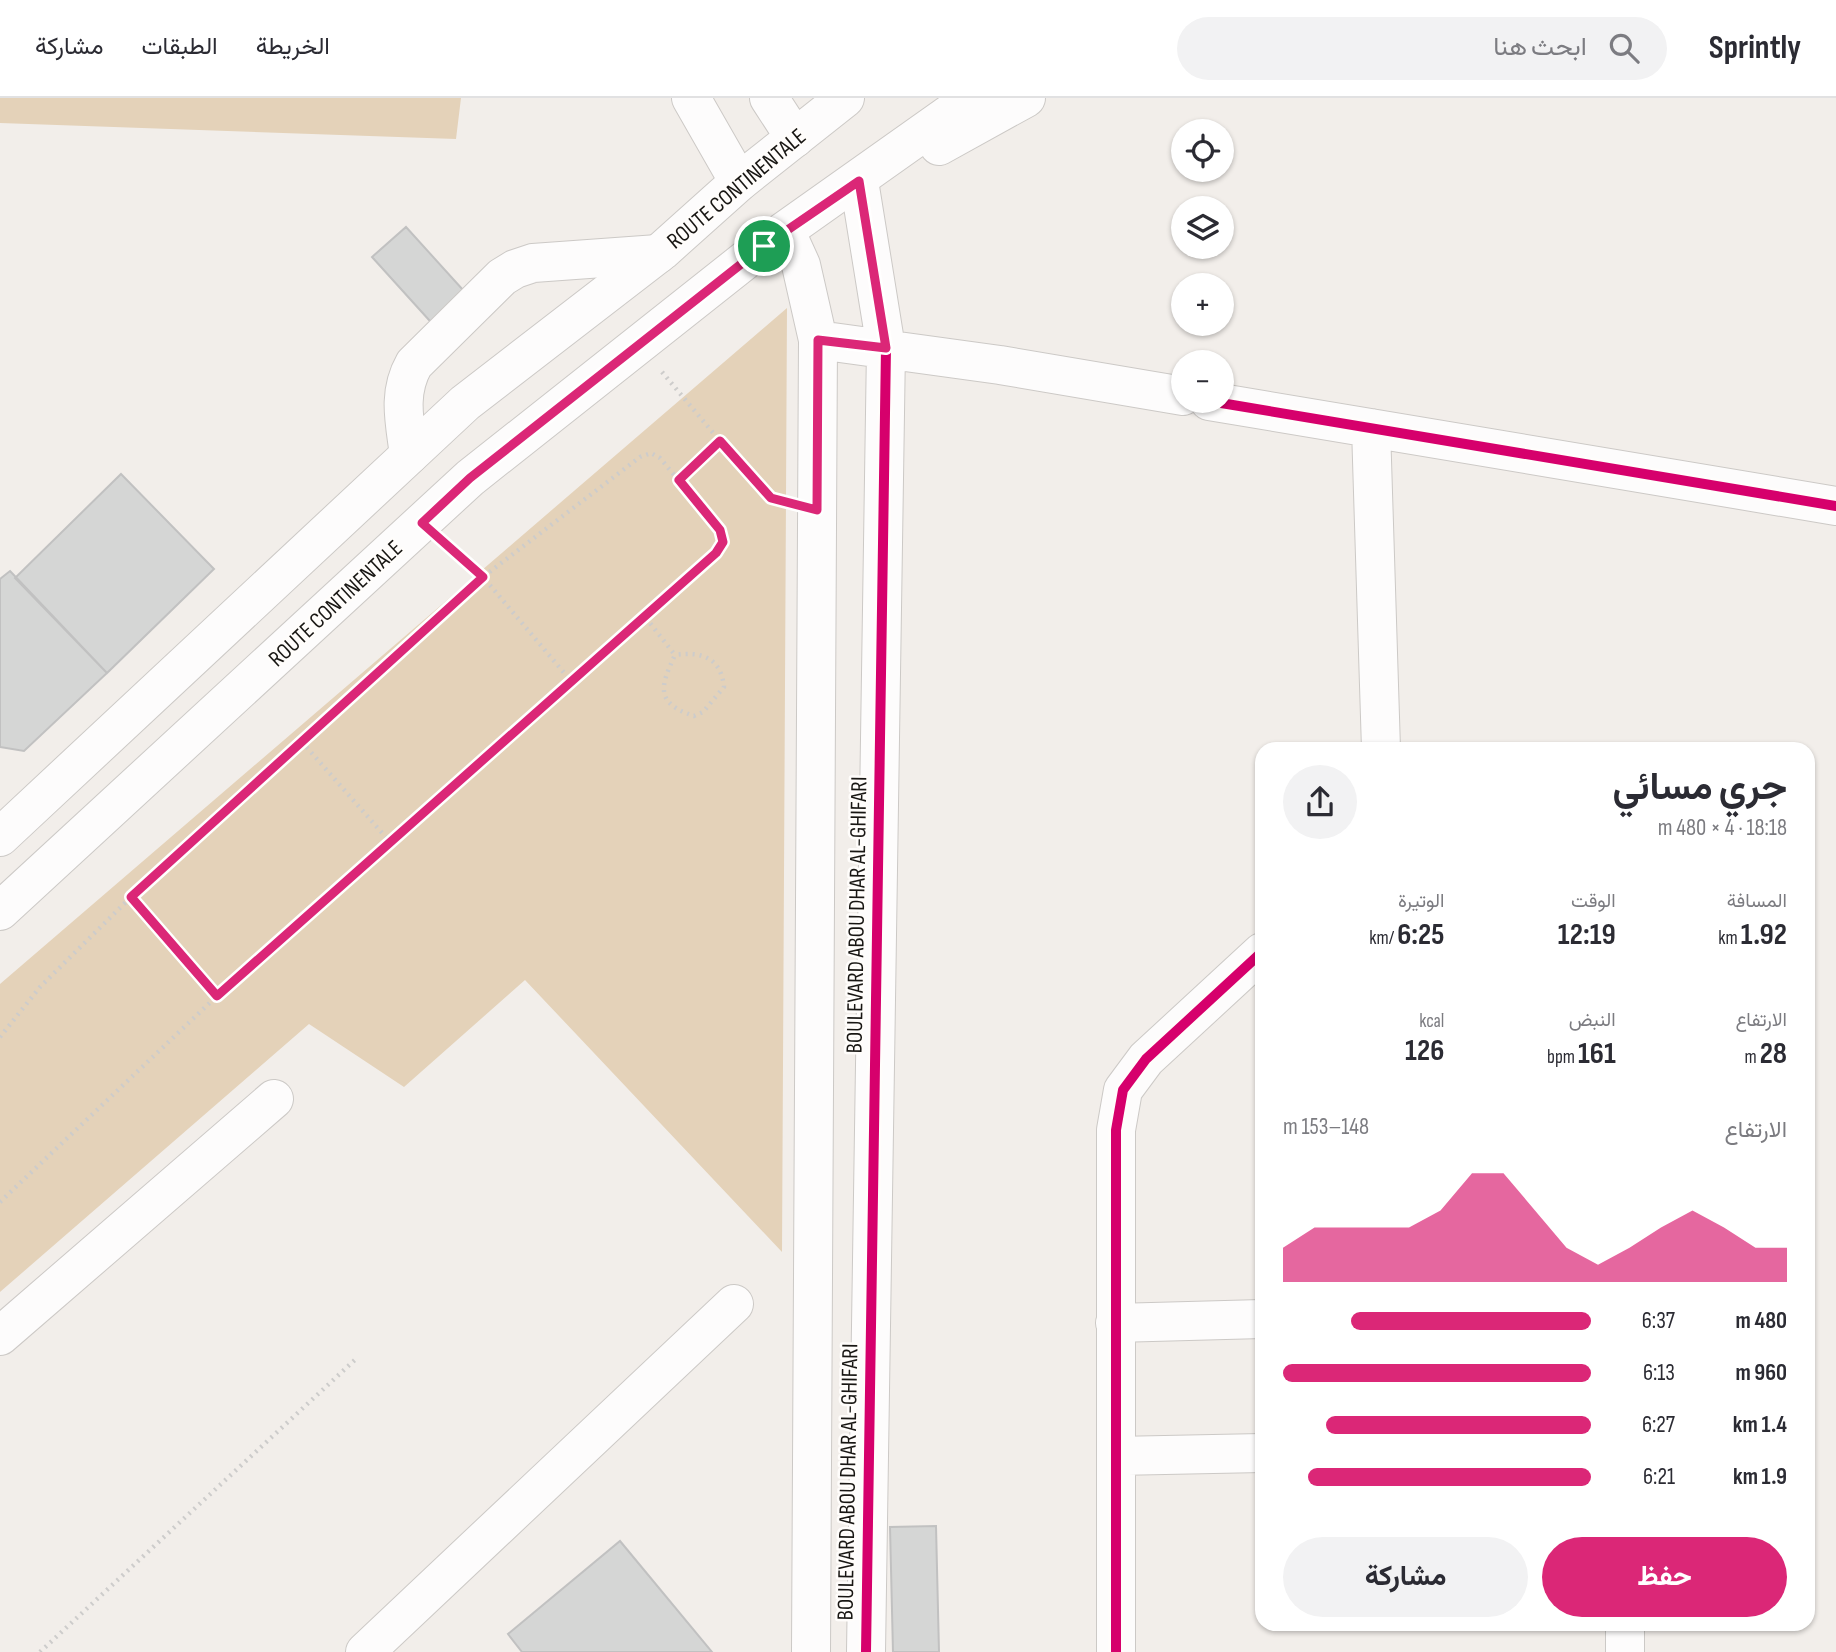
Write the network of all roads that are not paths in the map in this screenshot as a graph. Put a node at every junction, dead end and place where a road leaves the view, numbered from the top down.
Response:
1 (691, 98) edge
2 (769, 98) edge
3 (845, 98) edge
4 (972, 98) edge
5 (1026, 98) edge
6 (795, 138) junction
7 (873, 171) junction
8 (739, 182) junction
9 (786, 232) junction
10 (658, 254) junction
11 (818, 340) junction
12 (886, 348) junction
13 (1171, 394) edge
14 (1234, 405) edge
15 (1371, 428) junction
16 (409, 455) junction
17 (1836, 506) edge
18 (1381, 742) edge
19 (0, 837) edge
20 (0, 911) edge
21 (1255, 958) edge
22 (274, 1100) dead end
23 (734, 1304) dead end
24 (1255, 1319) edge
25 (1115, 1323) junction
26 (0, 1336) edge
27 (1255, 1453) edge
28 (1116, 1457) junction
29 (1625, 1631) edge
30 (365, 1652) edge
31 (811, 1652) edge
32 (866, 1652) edge
33 (1116, 1652) edge
34 (1625, 1652) edge

1 - 8 street
2 - 6 street
3 - 6 street, ROUTE CONTINENTALE
4 - 7 street, ROUTE CONTINENTALE
5 - 7 street, ROUTE CONTINENTALE
6 - 8 street, ROUTE CONTINENTALE
7 - 9 street, ROUTE CONTINENTALE
7 - 12 street, BOULEVARD ABOU DHAR AL-GHIFARI
8 - 10 street, ROUTE CONTINENTALE
9 - 11 street, BOULEVARD ABOU DHAR AL-GHIFARI
9 - 20 street, ROUTE CONTINENTALE
10 - 16 street, ROUTE CONTINENTALE
10 - 16 street
11 - 12 street
11 - 31 street, BOULEVARD ABOU DHAR AL-GHIFARI
12 - 13 street
12 - 32 street, BOULEVARD ABOU DHAR AL-GHIFARI
14 - 15 street
15 - 17 street
15 - 18 street
16 - 19 street, ROUTE CONTINENTALE
21 - 25 street
22 - 26 street
23 - 30 street
24 - 25 street
25 - 28 street
27 - 28 street
28 - 33 street
29 - 34 street

